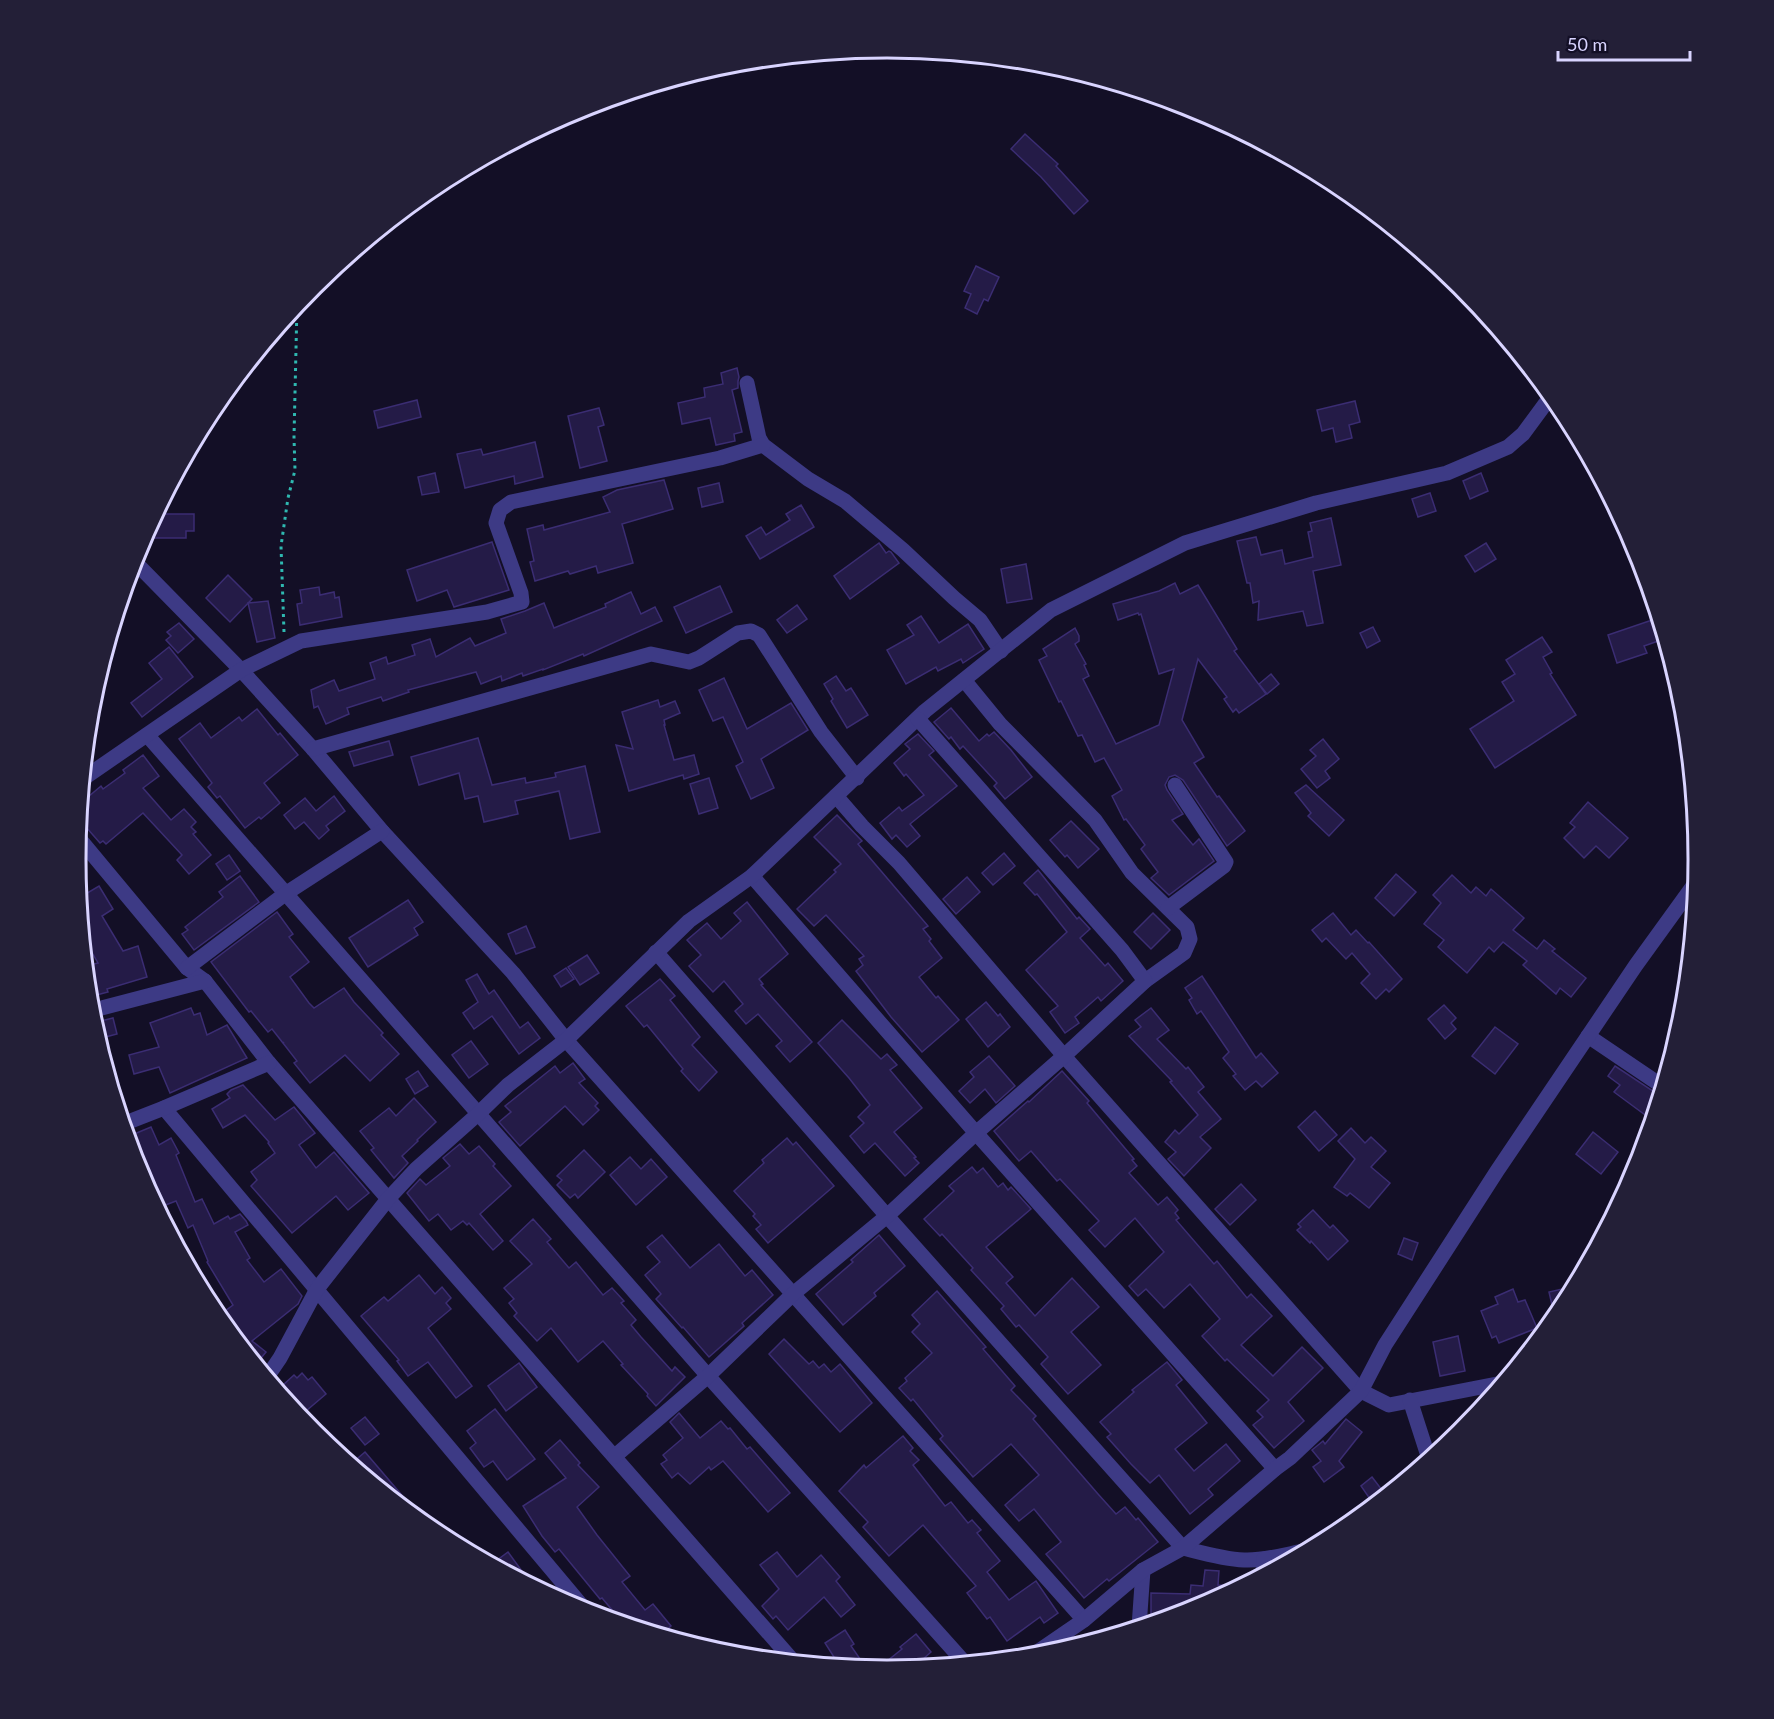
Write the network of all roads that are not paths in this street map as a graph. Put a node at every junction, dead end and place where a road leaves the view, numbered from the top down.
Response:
1 (747, 383) dead end
2 (1545, 404) edge
3 (763, 446) junction
4 (141, 568) edge
5 (1000, 651) junction
6 (241, 670) junction
7 (964, 680) junction
8 (918, 719) junction
9 (147, 735) junction
10 (314, 749) junction
11 (91, 773) edge
12 (857, 778) junction
13 (1175, 785) dead end
14 (837, 796) junction
15 (382, 831) junction
16 (86, 847) edge
17 (752, 876) junction
18 (285, 894) junction
19 (1687, 895) edge
20 (1168, 908) junction
21 (656, 952) junction
22 (187, 968) junction
23 (205, 981) junction
24 (1145, 981) junction
25 (100, 1008) edge
26 (1588, 1036) junction
27 (566, 1041) junction
28 (1064, 1056) junction
29 (268, 1063) junction
30 (1656, 1082) edge
31 (164, 1108) junction
32 (478, 1114) junction
33 (130, 1121) edge
34 (976, 1133) junction
35 (388, 1199) junction
36 (887, 1216) junction
37 (317, 1289) junction
38 (793, 1294) junction
39 (271, 1371) edge
40 (708, 1376) junction
41 (1491, 1385) edge
42 (1361, 1391) junction
43 (1410, 1400) junction
44 (1426, 1451) edge
45 (615, 1456) junction
46 (1275, 1469) junction
47 (1183, 1548) junction
48 (1263, 1567) edge
49 (1143, 1570) junction
50 (575, 1598) edge
51 (1140, 1619) edge
52 (1084, 1620) junction
53 (1050, 1643) edge
54 (784, 1654) edge
55 (960, 1657) edge

1 - 3 street
2 - 5 street
3 - 5 street
3 - 6 street
4 - 6 street
5 - 7 street
6 - 9 street
6 - 10 street
7 - 8 street
7 - 20 street
8 - 12 street
8 - 24 street
9 - 11 street
9 - 18 street
10 - 12 street
10 - 15 street
12 - 14 street
13 - 20 street
14 - 17 street
14 - 28 street
15 - 18 street
15 - 27 street
16 - 22 street
17 - 21 street
17 - 34 street
18 - 22 street
18 - 32 street
19 - 26 street
20 - 24 street
21 - 27 street
21 - 36 street
22 - 23 street
23 - 25 street
23 - 29 street
24 - 28 street
26 - 30 street
26 - 42 street
27 - 32 street
27 - 38 street
28 - 34 street
28 - 42 street
29 - 31 street
29 - 35 street
31 - 33 street
31 - 37 street
32 - 35 street
32 - 40 street
34 - 36 street
34 - 46 street
35 - 37 street
35 - 45 street
36 - 38 street
36 - 47 street
37 - 39 street
37 - 50 street
38 - 40 street
38 - 52 street
40 - 45 street
40 - 55 street
41 - 43 street
42 - 43 street
42 - 46 street
43 - 44 street
45 - 54 street
46 - 47 street
47 - 48 street
47 - 49 street
49 - 51 street
49 - 52 street
52 - 53 street

